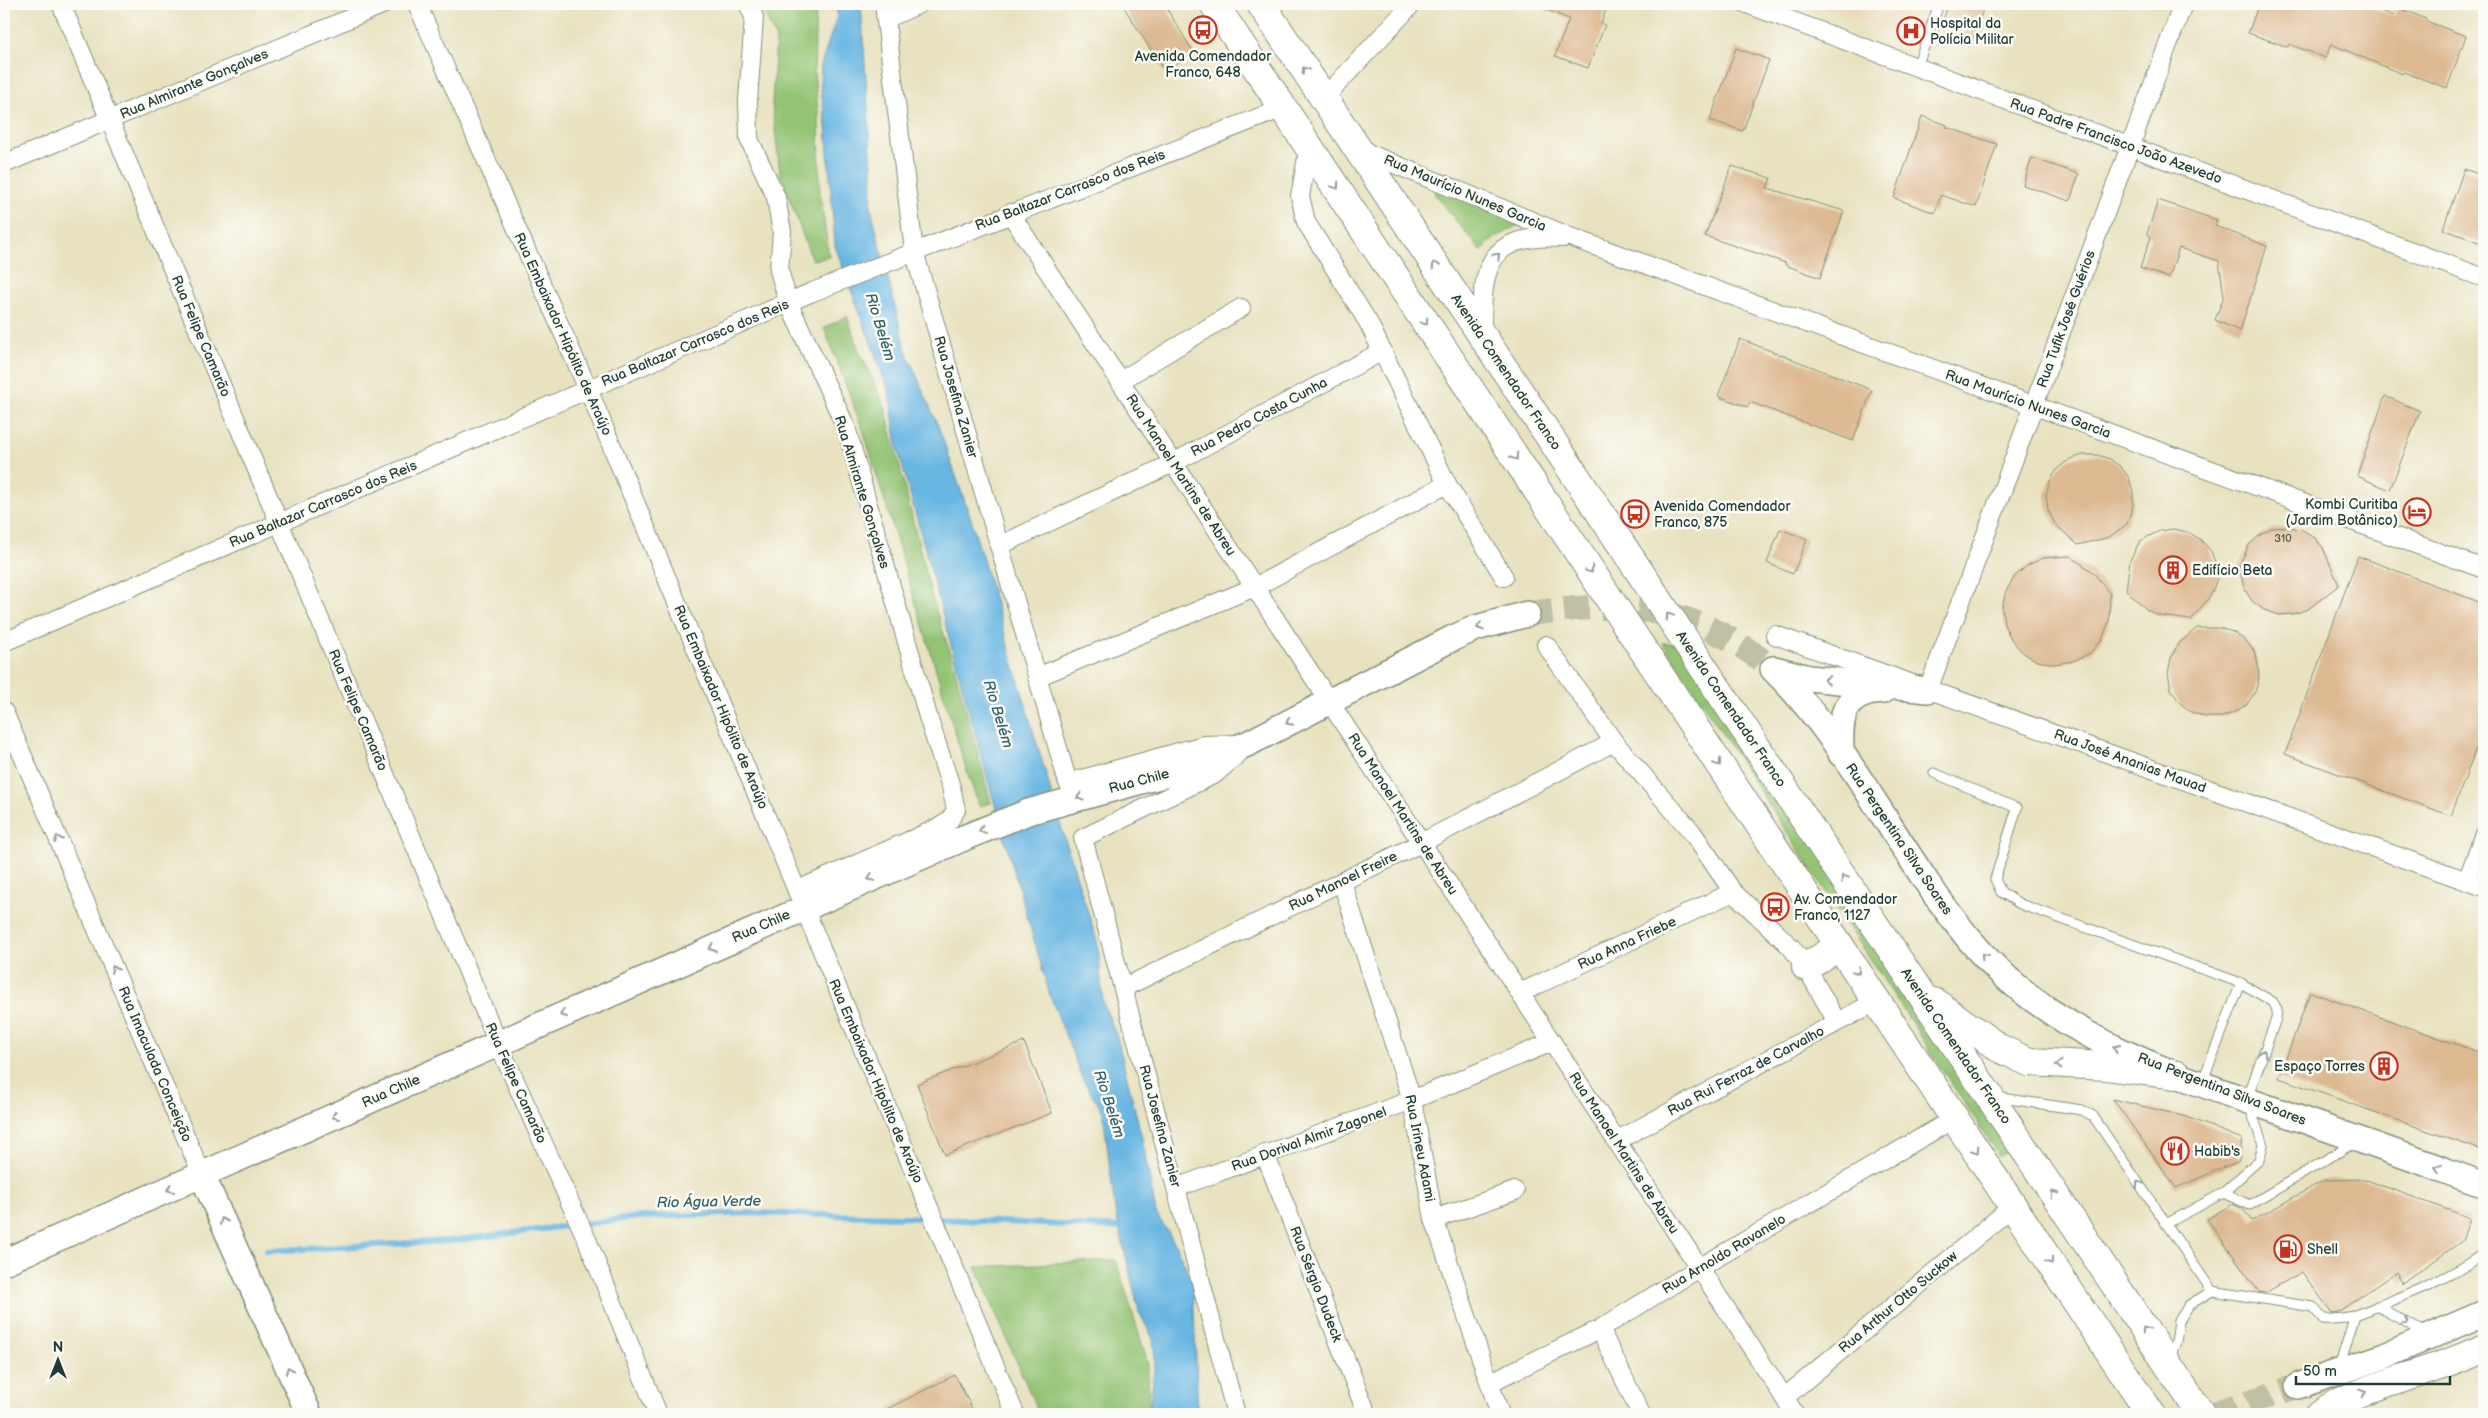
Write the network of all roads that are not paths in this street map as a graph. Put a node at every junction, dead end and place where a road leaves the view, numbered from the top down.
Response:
1 (61, 4) edge
2 (384, 4) edge
3 (417, 4) edge
4 (748, 4) edge
5 (919, 4) edge
6 (1214, 4) edge
7 (1261, 4) edge
8 (1412, 4) edge
9 (1747, 4) edge
10 (1939, 4) edge
11 (2183, 4) edge
12 (885, 11) edge
13 (1917, 67) junction
14 (1324, 98) junction
15 (1283, 108) junction
16 (110, 119) junction
17 (1308, 146) junction
18 (2130, 146) junction
19 (1358, 148) junction
20 (4, 164) edge
21 (1010, 214) junction
22 (1573, 238) junction
23 (908, 253) junction
24 (2484, 278) edge
25 (788, 302) junction
26 (1241, 308) dead end
27 (1482, 335) junction
28 (1382, 351) junction
29 (1120, 381) junction
30 (588, 389) junction
31 (2034, 405) junction
32 (1173, 463) junction
33 (1447, 484) junction
34 (279, 523) junction
35 (1000, 546) junction
36 (2484, 569) edge
37 (1504, 577) dead end
38 (1254, 587) junction
39 (1527, 614) tunnel mouth
40 (1775, 635) dead end
41 (4, 642) edge
42 (1546, 645) dead end
43 (1037, 677) junction
44 (1928, 690) junction
45 (1329, 701) junction
46 (4, 712) edge
47 (1614, 742) junction
48 (1249, 743) junction
49 (1841, 754) junction
50 (1934, 773) dead end
51 (2484, 834) edge
52 (1421, 843) junction
53 (2467, 881) junction
54 (1342, 882) junction
55 (2484, 887) edge
56 (1733, 892) junction
57 (801, 898) junction
58 (1840, 946) junction
59 (1806, 967) junction
60 (2241, 983) junction
61 (1123, 988) junction
62 (1920, 992) junction
63 (1520, 994) junction
64 (1877, 1001) junction
65 (1837, 1022) junction
66 (1552, 1042) junction
67 (498, 1043) junction
68 (2189, 1079) junction
69 (1989, 1096) junction
70 (1412, 1100) junction
71 (2246, 1100) junction
72 (1955, 1118) junction
73 (1616, 1140) junction
74 (2359, 1140) junction
75 (1265, 1154) junction
76 (202, 1174) junction
77 (2482, 1184) edge
78 (1176, 1188) junction
79 (1515, 1191) dead end
80 (2223, 1193) junction
81 (2013, 1206) junction
82 (1434, 1219) junction
83 (2166, 1224) junction
84 (2484, 1254) edge
85 (4, 1262) edge
86 (1699, 1268) junction
87 (2212, 1291) junction
88 (2377, 1306) junction
89 (2484, 1313) edge
90 (2355, 1315) junction
91 (1600, 1330) junction
92 (2432, 1337) junction
93 (2484, 1348) edge
94 (2167, 1363) junction
95 (2337, 1373) junction
96 (1491, 1382) junction
97 (2298, 1386) tunnel mouth
98 (1784, 1398) junction
99 (309, 1414) edge
100 (658, 1414) edge
101 (1015, 1414) edge
102 (1236, 1414) edge
103 (1367, 1414) edge
104 (1500, 1414) edge
105 (1641, 1414) edge
106 (1795, 1414) edge
107 (2151, 1414) edge
108 (2201, 1414) edge
109 (2319, 1414) edge

1 - 16 street, Rua Felipe Camarão
2 - 16 street, Rua Almirante Gonçalves
3 - 30 street, Rua Embaixador Hipólito de Araújo
4 - 25 street, Rua Almirante Gonçalves
5 - 12 street
6 - 15 highway
14 -> 7 highway, Avenida Comendador Franco
8 - 14 street
9 - 13 street, Rua Padre Francisco João Azevedo
10 - 13 lane
11 - 18 street, Rua Tufik José Guérios
12 - 23 street, Rua Josefina Zanier
13 - 18 street, Rua Padre Francisco João Azevedo
14 - 19 highway, Avenida Comendador Franco
15 - 17 highway
15 - 21 street, Rua Baltazar Carrasco dos Reis
16 - 20 street, Rua Almirante Gonçalves
16 - 34 street, Rua Felipe Camarão
17 - 28 street
17 -> 58 highway
18 - 24 street, Rua Padre Francisco João Azevedo
18 - 31 street, Rua Tufik José Guérios
19 - 22 street, Rua Maurício Nunes Garcia
27 -> 19 highway, Avenida Comendador Franco
21 - 23 street, Rua Baltazar Carrasco dos Reis
21 - 29 street, Rua Manoel Martins de Abreu
27 -> 22 street, Rua Maurício Nunes Garcia
22 - 31 street, Rua Maurício Nunes Garcia
23 - 25 street, Rua Baltazar Carrasco dos Reis
23 - 35 street, Rua Josefina Zanier
25 - 30 street, Rua Baltazar Carrasco dos Reis
25 - 57 street, Rua Almirante Gonçalves
26 - 29 street
62 -> 27 highway, Avenida Comendador Franco
28 - 32 street, Rua Pedro Costa Cunha
28 - 33 street
29 - 32 street, Rua Manoel Martins de Abreu
30 - 34 street, Rua Baltazar Carrasco dos Reis
30 - 57 street, Rua Embaixador Hipólito de Araújo
31 - 36 street, Rua Maurício Nunes Garcia
31 - 44 street, Rua Tufik José Guérios
32 - 35 street, Rua Pedro Costa Cunha
32 - 38 street, Rua Manoel Martins de Abreu
33 - 37 street
33 - 38 street
34 - 41 street, Rua Baltazar Carrasco dos Reis
34 - 67 street, Rua Felipe Camarão
35 - 43 street, Rua Josefina Zanier
38 - 43 street
38 - 45 street, Rua Manoel Martins de Abreu
39 -> 45 main road, Rua Chile
40 - 44 street, Rua José Ananias Mauad
42 - 47 street
43 - 48 street, Rua Josefina Zanier
44 - 49 main road
44 -> 49 main road, Rua Pergentina Silva Soares
44 - 53 street, Rua José Ananias Mauad
45 -> 48 main road, Rua Chile
45 - 52 street, Rua Manoel Martins de Abreu
76 -> 46 street, Rua Imaculada Conceição
47 - 52 street, Rua Manoel Freire
47 - 56 street
48 -> 57 main road, Rua Chile
48 - 61 street, Rua Josefina Zanier
68 -> 49 main road, Rua Pergentina Silva Soares
50 - 60 lane
51 - 53 street
52 - 54 street, Rua Manoel Freire
52 - 63 street, Rua Manoel Martins de Abreu
53 - 55 street, Rua José Ananias Mauad
54 - 61 street, Rua Manoel Freire
54 - 70 street, Rua Irineu Adami
56 - 59 street
56 - 63 street, Rua Anna Friebe
57 -> 67 main road, Rua Chile
57 - 101 street, Rua Embaixador Hipólito de Araújo
58 - 59 highway
58 -> 64 highway
59 - 65 street
60 - 68 lane
71 -> 60 lane
61 - 78 street, Rua Josefina Zanier
68 -> 62 highway
62 - 69 highway, Avenida Comendador Franco
63 - 66 street, Rua Manoel Martins de Abreu
64 - 65 street, Rua Rui Ferraz de Carvalho
64 - 72 highway
65 - 73 street, Rua Rui Ferraz de Carvalho
66 - 70 street, Rua Dorival Almir Zagonel
66 - 73 street, Rua Manoel Martins de Abreu
67 -> 76 main road, Rua Chile
67 - 100 street, Rua Felipe Camarão
68 - 71 main road, Rua Pergentina Silva Soares
83 -> 69 lane
94 -> 69 highway, Avenida Comendador Franco
70 - 75 street, Rua Dorival Almir Zagonel
70 - 82 street, Rua Irineu Adami
71 - 74 main road, Rua Pergentina Silva Soares
71 - 80 lane
72 -> 81 highway
72 - 86 street, Rua Arnoldo Ravanelo
73 - 86 street, Rua Manoel Martins de Abreu
77 -> 74 main road, Rua Pergentina Silva Soares
74 - 80 lane
75 - 78 street, Rua Dorival Almir Zagonel
75 - 103 street, Rua Sérgio Dudeck
76 -> 85 main road, Rua Chile
99 -> 76 main road, Rua Imaculada Conceição
78 - 102 street, Rua Josefina Zanier
79 - 82 street
80 - 83 lane
81 - 98 street, Rua Arthur Otto Suckow
81 -> 107 highway
82 - 96 street, Rua Irineu Adami
83 - 87 lane
84 - 88 lane
86 - 91 street, Rua Arnoldo Ravanelo
86 - 98 street, Rua Manoel Martins de Abreu
87 - 90 lane
87 - 94 lane
88 - 90 lane
88 -> 92 lane
89 - 92 main road
90 - 95 lane
91 - 96 street, Rua Arnoldo Ravanelo
91 - 105 street
92 - 95 main road
109 -> 93 highway
94 - 108 highway, Avenida Comendador Franco
95 - 97 main road
96 - 104 street, Rua Irineu Adami
98 - 106 street, Rua Manoel Martins de Abreu

